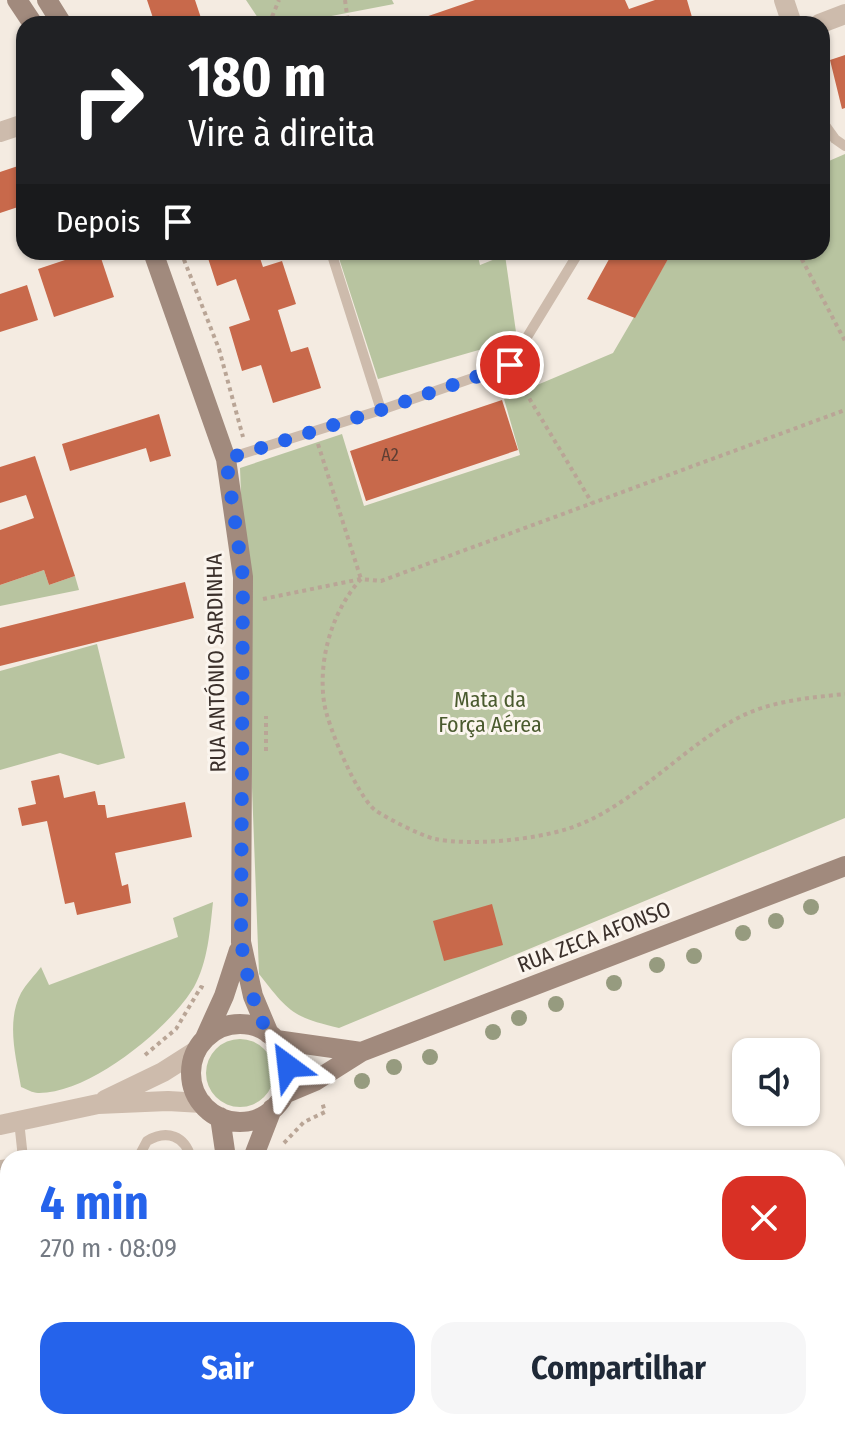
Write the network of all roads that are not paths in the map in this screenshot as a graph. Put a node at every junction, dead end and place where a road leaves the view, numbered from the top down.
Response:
1 (830, 132) edge
2 (845, 146) edge
3 (156, 260) edge
4 (334, 260) edge
5 (574, 260) edge
6 (381, 410) junction
7 (226, 459) junction
8 (845, 866) edge
9 (241, 942) junction
10 (273, 1037) junction
11 (201, 1044) junction
12 (361, 1052) junction
13 (278, 1101) junction
14 (202, 1103) junction
15 (98, 1104) junction
16 (220, 1117) junction
17 (10, 1123) edge
18 (20, 1150) edge
19 (142, 1150) edge
20 (189, 1150) edge
21 (225, 1150) edge
22 (257, 1150) edge

1 - 2 lane
3 - 7 main road, RUA ANTÓNIO SARDINHA
4 - 6 lane
5 - 6 lane
6 - 7 lane
7 - 9 main road, RUA ANTÓNIO SARDINHA
8 - 12 main road, RUA ZECA AFONSO
9 - 10 main road, RUA ANTÓNIO SARDINHA
9 - 11 main road, RUA ANTÓNIO SARDINHA
10 - 11 main road
10 - 12 main road, RUA ZECA AFONSO
10 - 13 main road, RUA ANTÓNIO SARDINHA
11 - 14 main road, RUA ANTÓNIO SARDINHA
11 - 15 street
12 - 13 main road, RUA ZECA AFONSO
13 - 16 main road
13 - 22 main road, RUA ANTÓNIO SARDINHA
14 - 15 street
14 - 16 main road
15 - 17 street
16 - 21 main road
17 - 18 lane
19 - 20 lane

